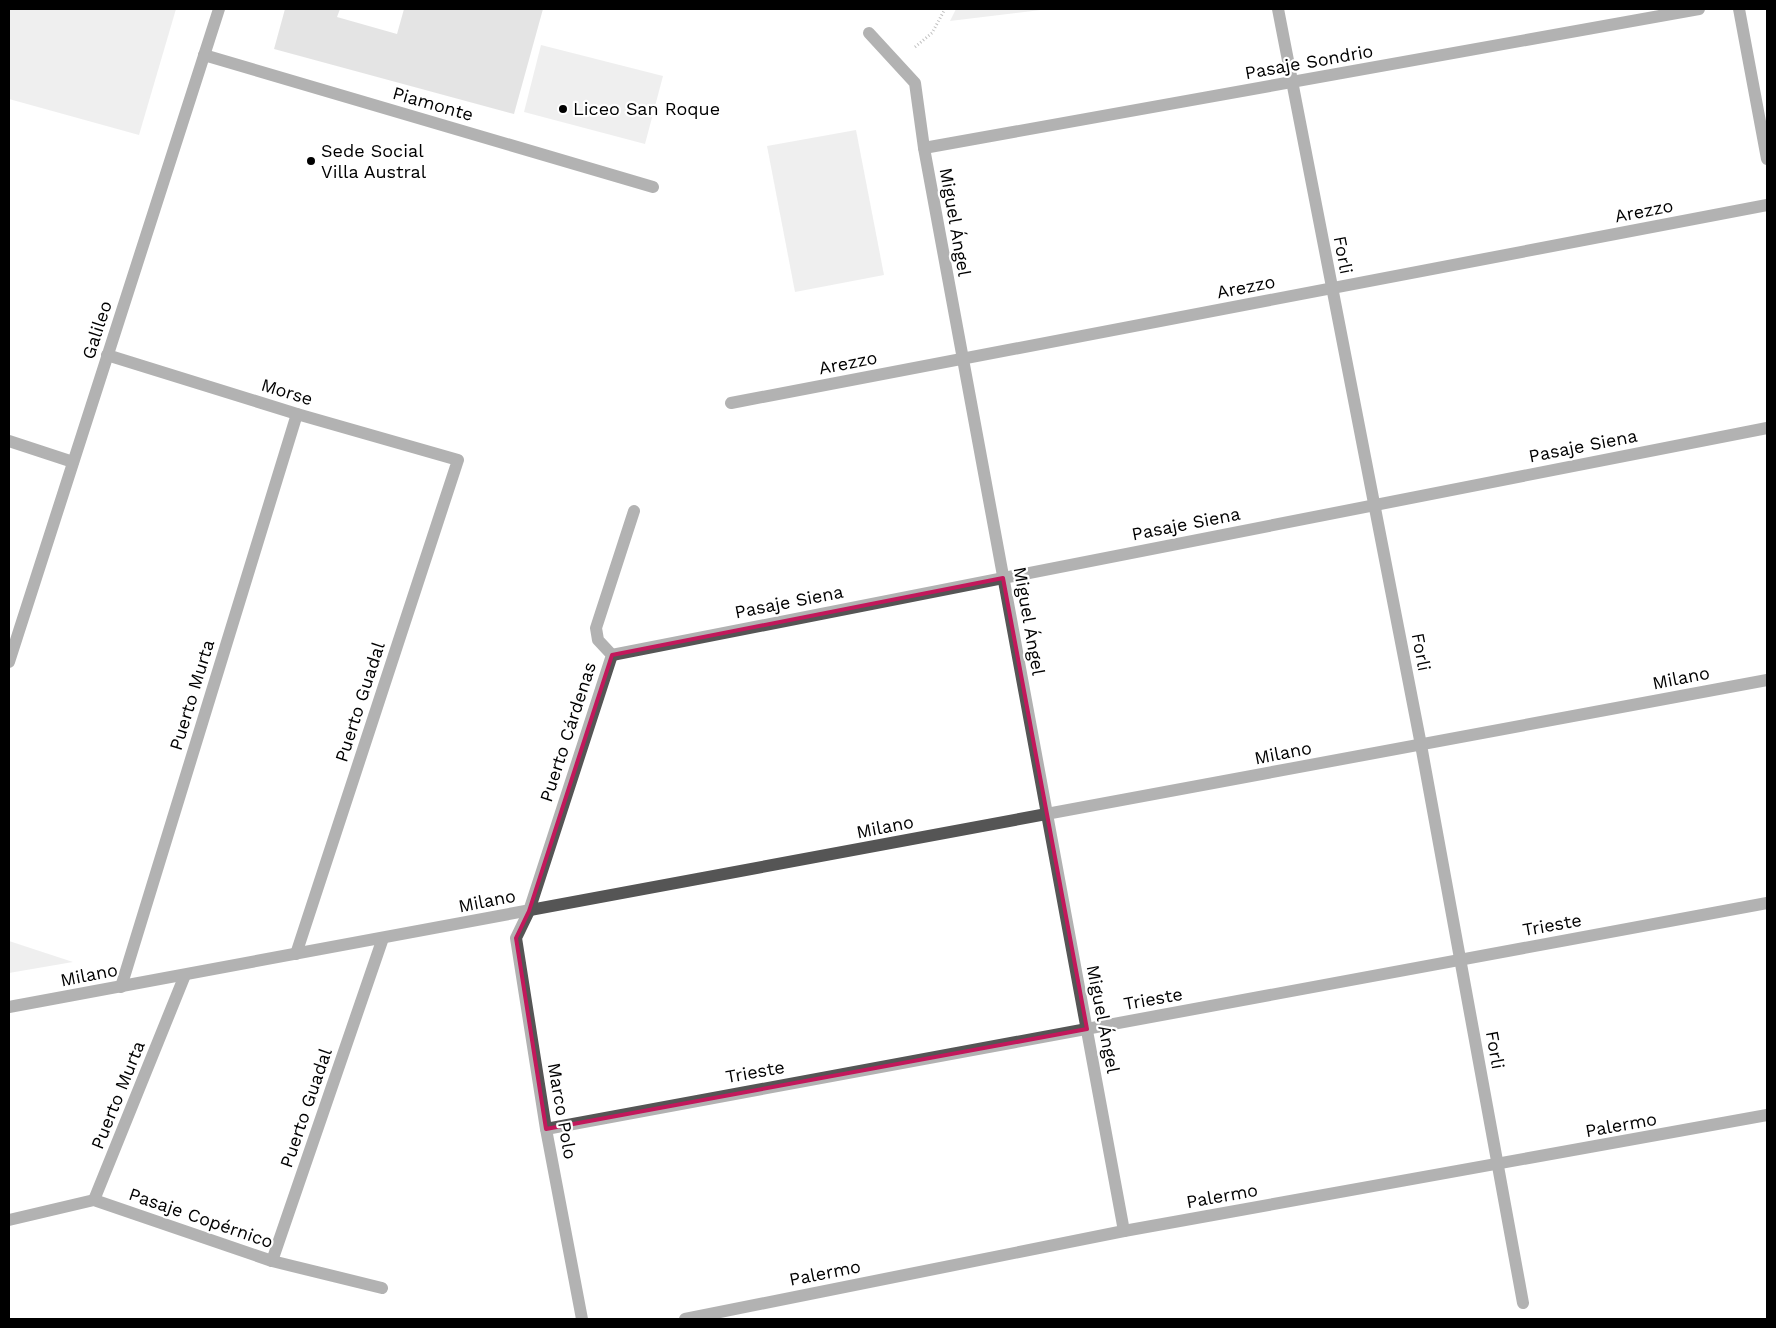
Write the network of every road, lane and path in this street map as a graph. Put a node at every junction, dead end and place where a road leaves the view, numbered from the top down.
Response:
1 (219, 9) edge
2 (945, 9) edge
3 (1278, 9) edge
4 (1699, 9) edge
5 (1739, 9) edge
6 (869, 33) dead end
7 (204, 55) junction
8 (898, 63) junction
9 (1293, 82) junction
10 (924, 148) junction
11 (1767, 159) edge
12 (653, 187) dead end
13 (1767, 205) edge
14 (1332, 289) junction
15 (107, 355) junction
16 (963, 360) junction
17 (731, 404) dead end
18 (297, 414) junction
19 (1767, 428) edge
20 (9, 441) edge
21 (458, 460) joint
22 (73, 462) junction
23 (1374, 505) junction
24 (634, 511) dead end
25 (1003, 578) junction
26 (13, 632) edge
27 (612, 655) junction
28 (9, 662) edge
29 (1767, 680) edge
30 (1421, 745) junction
31 (1047, 814) junction
32 (1767, 903) edge
33 (530, 911) junction
34 (383, 938) junction
35 (296, 954) junction
36 (1461, 960) junction
37 (186, 975) junction
38 (121, 987) junction
39 (9, 1008) edge
40 (1087, 1029) junction
41 (1767, 1115) edge
42 (546, 1129) junction
43 (1498, 1165) junction
44 (94, 1200) junction
45 (9, 1220) edge
46 (1124, 1231) junction
47 (272, 1261) junction
48 (382, 1288) dead end
49 (1523, 1303) dead end
50 (582, 1319) edge
51 (685, 1319) edge

1 - 7 street, Galileo
2 - 8 path
3 - 9 street, Forli
4 - 9 street, Pasaje Sondrio
5 - 11 street
6 - 8 street, Miguel Ángel
7 - 12 street, Piamonte
7 - 15 street, Galileo
8 - 10 street, Miguel Ángel
9 - 10 street, Pasaje Sondrio
9 - 14 street, Forli
10 - 16 street, Miguel Ángel
13 - 14 street, Arezzo
14 - 16 street, Arezzo
14 - 23 street, Forli
15 - 18 street, Morse
15 - 22 street, Galileo
16 - 17 street, Arezzo
16 - 25 street, Miguel Ángel
18 - 21 street, Morse
18 - 38 street, Puerto Murta
19 - 23 street, Pasaje Siena
20 - 22 street
21 - 35 street, Puerto Guadal
22 - 26 street, Galileo
23 - 25 street, Pasaje Siena
23 - 30 street, Forli
24 - 27 street, Puerto Cárdenas
25 - 27 street, Pasaje Siena
25 - 31 street, Miguel Ángel
26 - 28 street, Galileo
27 - 33 street, Puerto Cárdenas
29 - 30 street, Milano
30 - 31 street, Milano
30 - 36 street, Forli
31 - 33 street, Milano
31 - 40 street, Miguel Ángel
32 - 36 street, Trieste
33 - 34 street, Milano
33 - 42 street, Marco Polo
34 - 35 street, Milano
34 - 47 street, Puerto Guadal
35 - 37 street, Milano
36 - 40 street, Trieste
36 - 43 street, Forli
37 - 38 street, Milano
37 - 44 street, Puerto Murta
38 - 39 street, Milano
40 - 42 street, Trieste
40 - 46 street, Miguel Ángel
41 - 43 street, Palermo
42 - 50 street, Marco Polo
43 - 46 street, Palermo
43 - 49 street, Forli
44 - 45 street
44 - 47 street, Pasaje Copérnico
46 - 51 street, Palermo
47 - 48 street, Pasaje Copérnico

